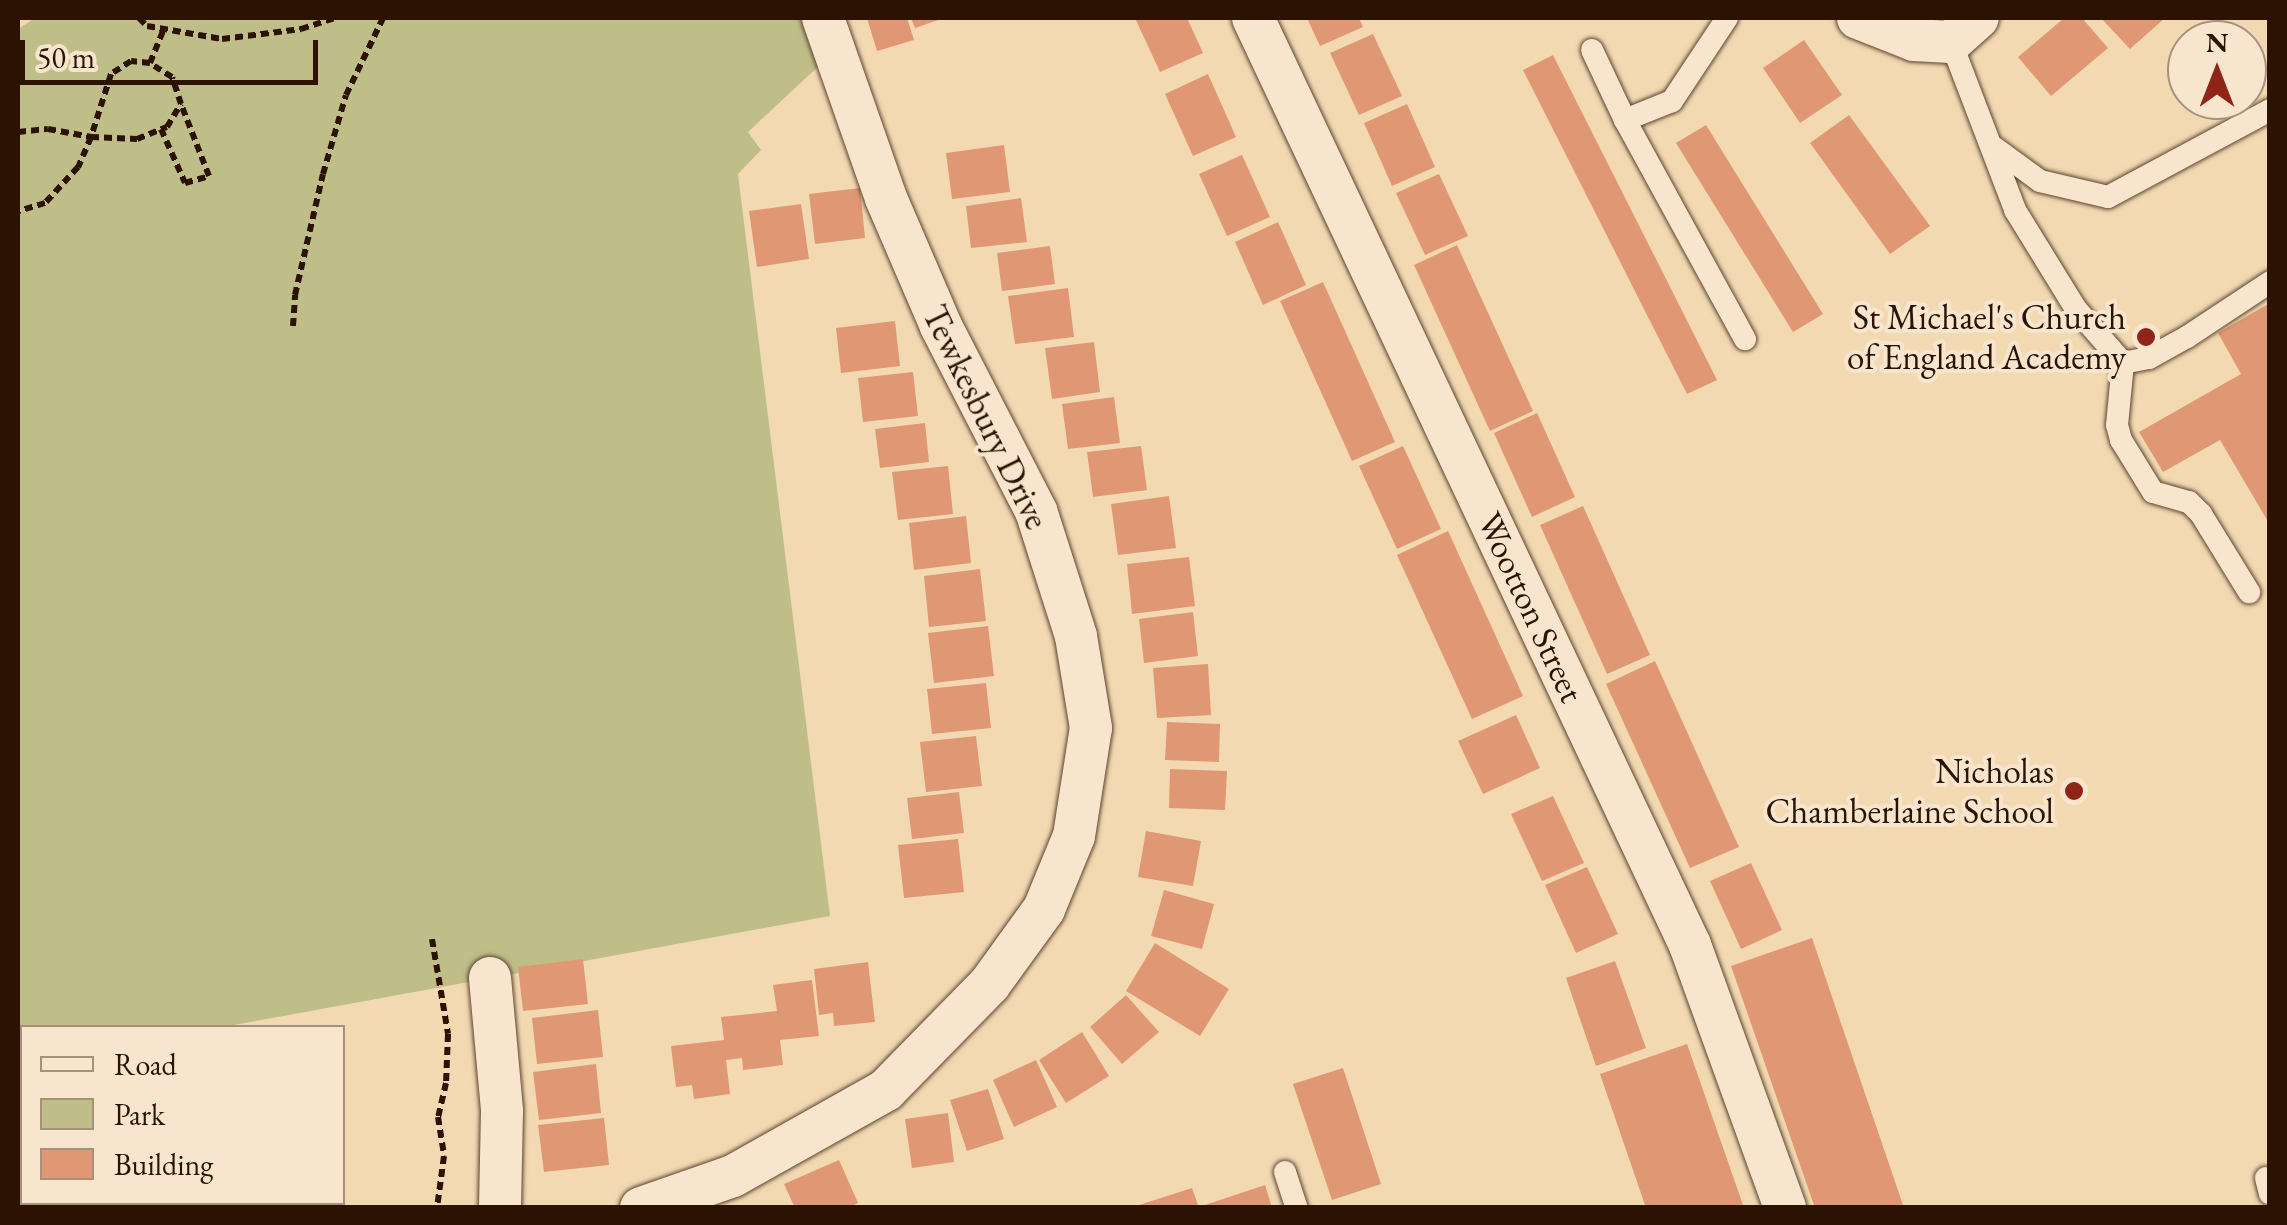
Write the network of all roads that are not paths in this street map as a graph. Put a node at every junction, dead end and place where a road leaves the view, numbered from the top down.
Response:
1 (823, 18) edge
2 (1252, 18) edge
3 (1727, 18) edge
4 (1858, 18) edge
5 (1964, 30) edge
6 (1592, 50) dead end
7 (2270, 110) edge
8 (1625, 120) junction
9 (1995, 148) junction
10 (2270, 282) edge
11 (1745, 339) dead end
12 (2123, 363) junction
13 (2249, 592) dead end
14 (490, 978) dead end
15 (1285, 1172) dead end
16 (500, 1208) edge
17 (641, 1208) edge
18 (1297, 1208) edge
19 (1784, 1208) edge

1 - 17 street, Tewkesbury Drive
2 - 19 street, Wootton Street
3 - 8 lane
4 - 5 street
5 - 9 lane
6 - 8 lane
7 - 9 lane
8 - 11 lane
9 - 12 lane
10 - 12 lane
12 - 13 lane
14 - 16 street
15 - 18 lane

